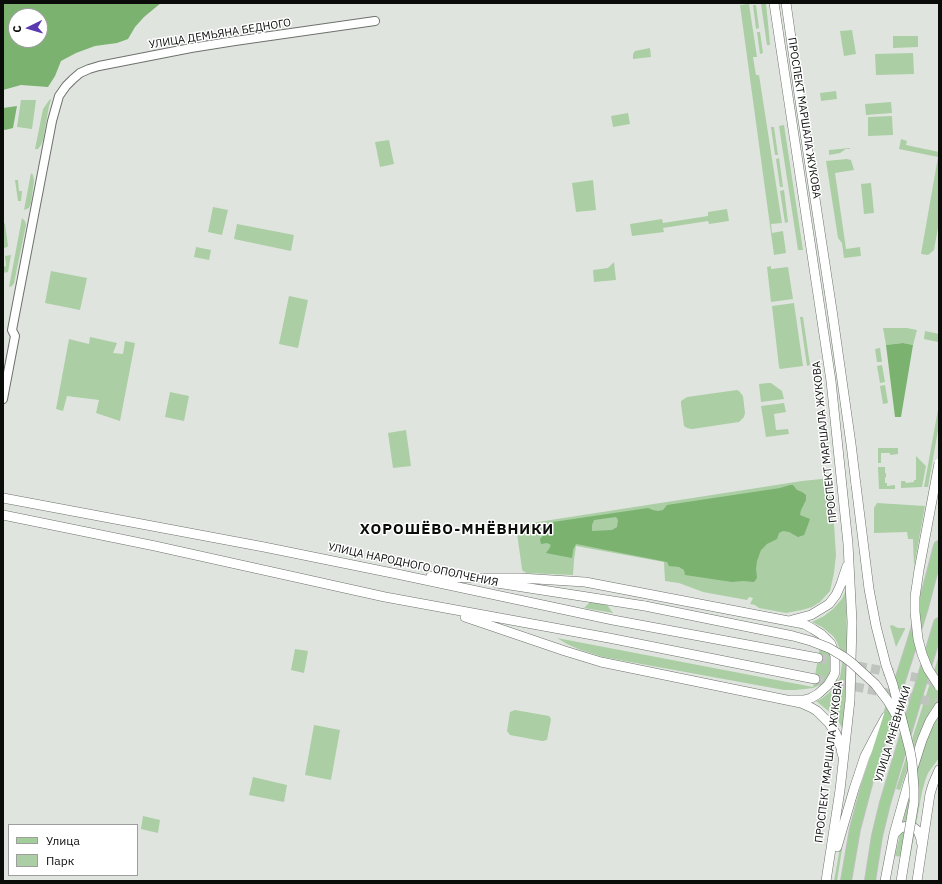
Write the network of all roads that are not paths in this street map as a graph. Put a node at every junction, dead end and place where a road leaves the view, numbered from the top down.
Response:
1 (774, 3) edge
2 (786, 3) edge
3 (375, 21) dead end
4 (3, 399) edge
5 (939, 463) edge
6 (3, 498) edge
7 (3, 515) edge
8 (848, 544) junction
9 (939, 546) edge
10 (398, 574) junction
11 (468, 578) junction
12 (434, 606) junction
13 (786, 620) junction
14 (939, 623) edge
15 (818, 658) tunnel mouth
16 (814, 679) tunnel mouth
17 (939, 686) edge
18 (790, 700) junction
19 (939, 707) edge
20 (890, 711) junction
21 (908, 740) junction
22 (939, 770) edge
23 (842, 778) junction
24 (894, 834) junction
25 (921, 852) junction
26 (827, 881) edge
27 (846, 881) edge
28 (870, 881) edge
29 (885, 881) edge
30 (901, 881) edge
31 (917, 881) edge

1 - 8 main road, ПРОСПЕКТ МАРШАЛА ЖУКОВА
2 - 21 main road, ПРОСПЕКТ МАРШАЛА ЖУКОВА, bridge
3 - 4 street, УЛИЦА ДЕМЬЯНА БЕДНОГО
5 - 17 main road, bridge
6 - 10 main road, УЛИЦА НАРОДНОГО ОПОЛЧЕНИЯ
7 - 12 main road
8 - 13 main road
8 - 23 main road, ПРОСПЕКТ МАРШАЛА ЖУКОВА
9 - 20 main road, УЛИЦА МНЁВНИКИ
10 - 11 main road
10 - 15 main road, УЛИЦА НАРОДНОГО ОПОЛЧЕНИЯ
11 - 13 main road
11 - 21 main road, bridge
12 - 16 main road
12 - 18 main road
13 - 18 main road
14 - 28 main road, УЛИЦА МНЁВНИКИ
18 - 23 main road
19 - 24 main road
20 - 26 main road
20 - 27 main road
21 - 30 main road, bridge
22 - 25 main road
23 - 26 main road, ПРОСПЕКТ МАРШАЛА ЖУКОВА
24 - 25 main road
24 - 29 main road
25 - 31 main road

